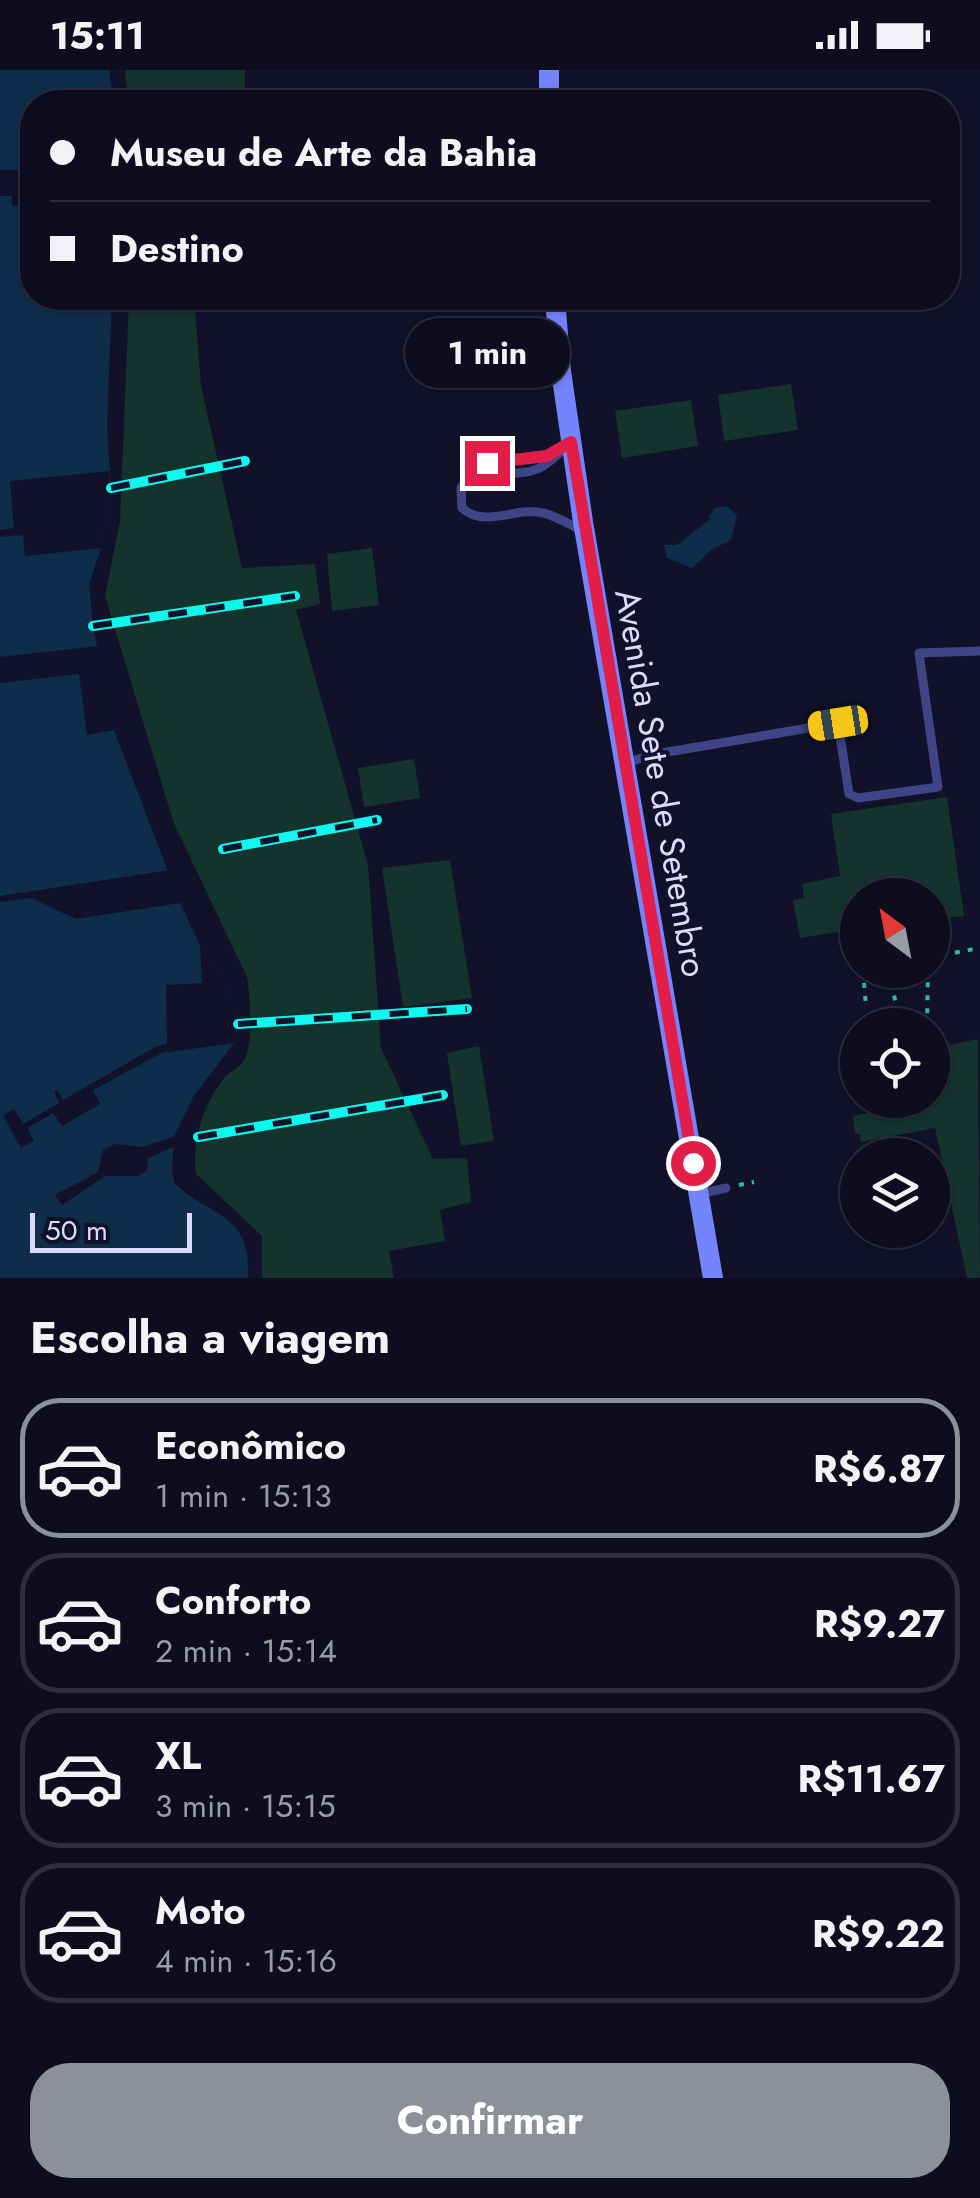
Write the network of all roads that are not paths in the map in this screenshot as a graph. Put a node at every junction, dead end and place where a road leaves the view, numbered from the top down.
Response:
1 (556, 310) edge
2 (567, 446) junction
3 (487, 463) dead end
4 (584, 531) junction
5 (980, 651) edge
6 (624, 764) junction
7 (726, 1188) dead end
8 (698, 1194) junction
9 (713, 1278) edge

1 - 2 main road, Avenida Sete de Setembro
2 - 3 lane
2 - 4 main road, Avenida Sete de Setembro
2 - 4 lane
4 - 6 main road, Avenida Sete de Setembro
5 - 6 lane
6 - 8 main road, Avenida Sete de Setembro
7 - 8 lane
8 - 9 main road, Avenida Sete de Setembro

